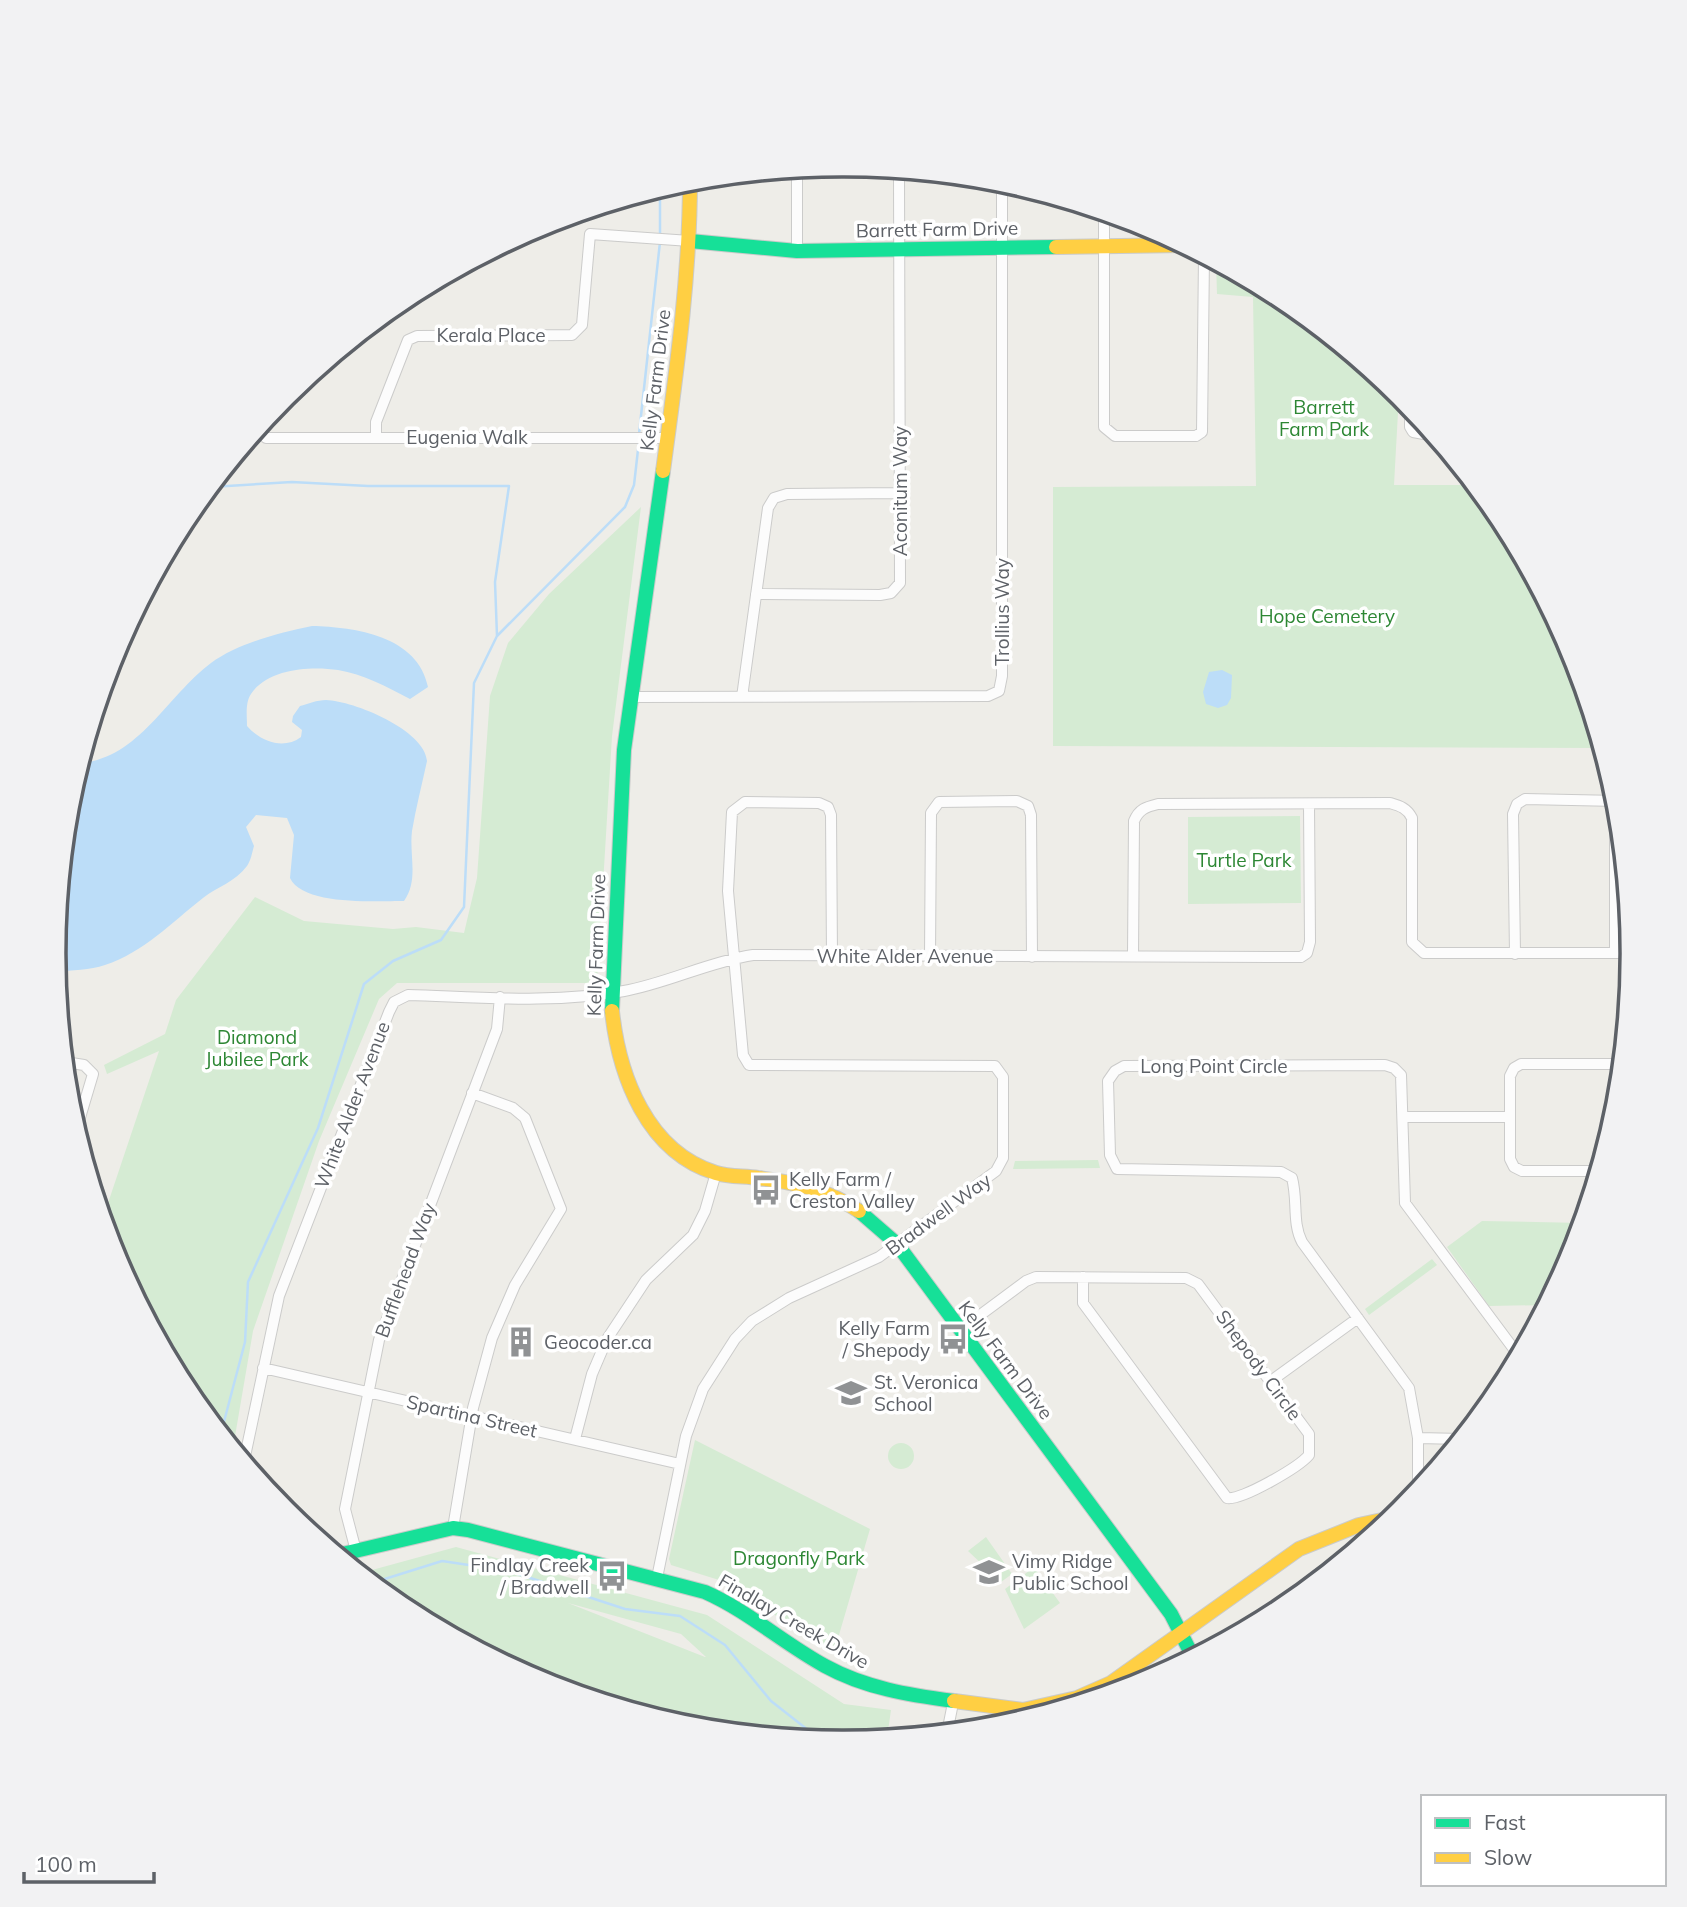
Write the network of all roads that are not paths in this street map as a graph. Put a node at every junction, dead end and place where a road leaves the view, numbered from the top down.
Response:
1 (797, 178) edge
2 (899, 179) edge
3 (690, 191) edge
4 (1002, 193) edge
5 (1104, 222) edge
6 (690, 241) junction
7 (1161, 245) edge
8 (1104, 246) junction
9 (1002, 248) junction
10 (900, 249) junction
11 (797, 251) junction
12 (1204, 266) edge
13 (1410, 422) edge
14 (1421, 433) edge
15 (376, 437) junction
16 (266, 438) dead end
17 (668, 438) junction
18 (901, 493) junction
19 (756, 594) junction
20 (631, 697) junction
21 (742, 697) junction
22 (1606, 801) edge
23 (1309, 804) junction
24 (1616, 868) edge
25 (1615, 953) junction
26 (1620, 953) edge
27 (1515, 954) junction
28 (1133, 955) junction
29 (930, 956) junction
30 (832, 957) junction
31 (1032, 957) junction
32 (734, 958) junction
33 (612, 993) junction
34 (500, 998) junction
35 (74, 1063) edge
36 (1613, 1064) edge
37 (472, 1093) junction
38 (82, 1110) edge
39 (1510, 1117) junction
40 (1403, 1118) junction
41 (1589, 1171) edge
42 (716, 1173) junction
43 (897, 1244) junction
44 (1083, 1277) junction
45 (1358, 1318) junction
46 (960, 1330) junction
47 (1513, 1348) edge
48 (263, 1368) junction
49 (1271, 1381) junction
50 (367, 1393) junction
51 (471, 1415) junction
52 (1418, 1438) junction
53 (1451, 1438) edge
54 (575, 1439) junction
55 (246, 1450) edge
56 (680, 1464) junction
57 (1418, 1477) edge
58 (1374, 1521) edge
59 (453, 1528) junction
60 (356, 1551) junction
61 (349, 1553) edge
62 (657, 1578) junction
63 (1182, 1632) junction
64 (1189, 1649) edge
65 (1113, 1681) edge
66 (953, 1703) junction
67 (1021, 1710) edge
68 (949, 1723) edge

1 - 11 street
2 - 10 street, Aconitum Way
3 - 6 street, Kelly Farm Drive
4 - 9 street
5 - 8 street
6 - 11 street, Barrett Farm Drive
6 - 15 street, Kerala Place
6 - 17 street, Kelly Farm Drive
7 - 8 street, Barrett Farm Drive
8 - 9 street, Barrett Farm Drive
8 - 12 street
9 - 10 street, Barrett Farm Drive
9 - 21 street, Trollius Way
10 - 11 street, Barrett Farm Drive
10 - 18 street, Aconitum Way
13 - 14 street
15 - 16 street, Eugenia Walk
15 - 17 street, Eugenia Walk
17 - 20 street, Kelly Farm Drive
18 - 19 street
18 - 19 street, Aconitum Way
19 - 21 street
20 - 21 street, Trollius Way
20 - 33 street, Kelly Farm Drive
22 - 27 street
23 - 27 street
23 - 28 street
23 - 28 street, White Alder Avenue
24 - 25 street
25 - 26 street
25 - 27 street
28 - 31 street, White Alder Avenue
29 - 30 street, White Alder Avenue
29 - 31 street, White Alder Avenue
29 - 31 street
30 - 32 street, White Alder Avenue
30 - 32 street
32 - 33 street, White Alder Avenue
32 - 43 street, Bradwell Way
33 - 34 street, White Alder Avenue
33 - 42 street, Kelly Farm Drive
34 - 37 street, Bufflehead Way
34 - 48 street, White Alder Avenue
35 - 38 street
36 - 39 street
37 - 50 street, Bufflehead Way
37 - 51 street
39 - 40 street
39 - 41 street
40 - 45 street, Long Point Circle
40 - 47 street, Long Point Circle
42 - 43 street, Kelly Farm Drive
42 - 54 street
43 - 46 street, Kelly Farm Drive
43 - 56 street, Bradwell Way
44 - 46 street, Shepody Circle
44 - 49 street, Shepody Circle
44 - 49 street, Shepody Circle
45 - 49 street
45 - 52 street, Long Point Circle
46 - 63 street, Kelly Farm Drive
48 - 50 street, Spartina Street
48 - 55 street, White Alder Avenue
50 - 51 street, Spartina Street
50 - 60 street, Bufflehead Way
51 - 54 street, Spartina Street
51 - 59 street
52 - 53 street
52 - 57 street, Long Point Circle
54 - 56 street, Spartina Street
56 - 62 street, Bradwell Way
58 - 63 street, Findlay Creek Drive
59 - 60 street, Findlay Creek Drive
59 - 62 street, Findlay Creek Drive
60 - 61 street, Findlay Creek Drive
62 - 66 street, Findlay Creek Drive
63 - 64 street, Kelly Farm Drive
63 - 65 street, Findlay Creek Drive
66 - 67 street, Findlay Creek Drive
66 - 68 street

